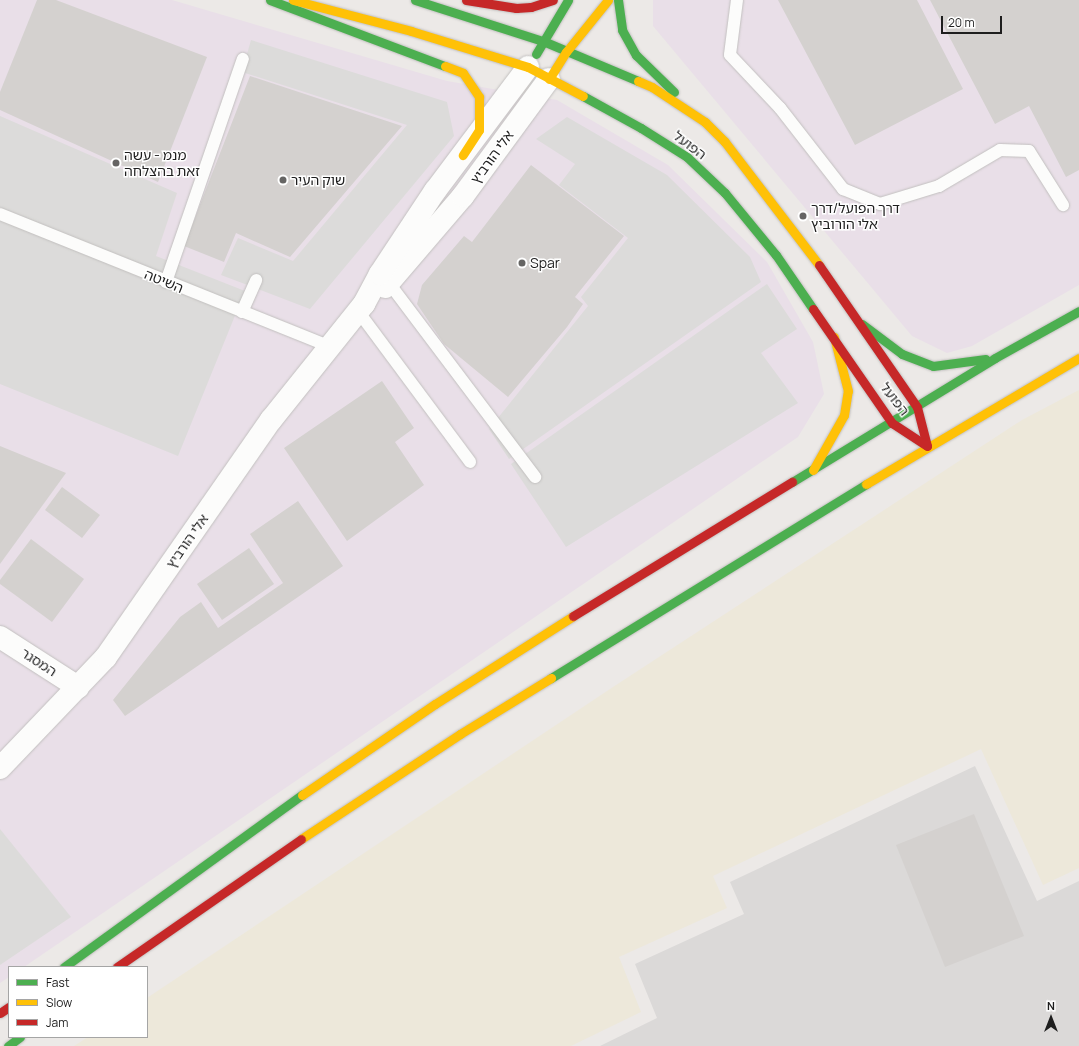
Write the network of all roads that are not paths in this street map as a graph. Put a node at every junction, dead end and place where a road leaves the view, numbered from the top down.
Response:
1 (270, 0) edge
2 (293, 0) edge
3 (415, 0) edge
4 (466, 0) edge
5 (553, 0) edge
6 (568, 0) edge
7 (608, 0) edge
8 (618, 0) edge
9 (737, 0) edge
10 (543, 41) junction
11 (566, 52) junction
12 (243, 59) dead end
13 (528, 67) junction
14 (549, 79) junction
15 (705, 122) junction
16 (463, 155) junction
17 (1063, 205) dead end
18 (0, 214) edge
19 (256, 280) dead end
20 (166, 282) junction
21 (389, 283) junction
22 (361, 307) junction
23 (1079, 311) edge
24 (242, 312) junction
25 (862, 324) junction
26 (834, 337) junction
27 (329, 346) junction
28 (995, 358) junction
29 (1079, 358) edge
30 (917, 407) junction
31 (892, 422) junction
32 (927, 446) junction
33 (470, 462) dead end
34 (812, 472) junction
35 (535, 477) dead end
36 (0, 637) edge
37 (78, 687) junction
38 (0, 768) edge
39 (65, 966) edge
40 (118, 966) edge
41 (19, 1038) edge
42 (8, 1046) edge

1 - 16 main road
2 - 13 main road, הפועל
3 - 10 main road, הפועל
4 - 5 main road
6 - 10 main road, אלי הורביץ
7 - 11 main road, אלי הורביץ
8 - 15 main road
9 - 17 lane
10 - 11 main road, הפועל
10 - 13 main road, אלי הורביץ
11 - 14 main road, אלי הורביץ
11 - 15 main road, הפועל
12 - 20 lane
13 - 14 main road, הפועל
13 - 16 street, אלי הורביץ
14 - 21 street, אלי הורביץ
14 - 26 main road, הפועל
15 - 25 main road, הפועל
16 - 22 street, אלי הורביץ
18 - 20 lane, השיטה
19 - 24 lane
20 - 24 lane, השיטה
21 - 22 street, אלי הורביץ
21 - 35 lane
22 - 27 street, אלי הורביץ
22 - 33 lane
23 - 28 main road
24 - 27 lane, השיטה
25 - 28 main road
25 - 30 main road, הפועל
26 - 31 main road, הפועל
26 - 34 main road
27 - 37 street, אלי הורביץ
28 - 30 main road
29 - 32 main road
30 - 31 main road
30 - 32 main road, הפועל
31 - 32 main road, הפועל
31 - 34 main road
32 - 40 main road
34 - 39 main road
36 - 37 street, המסגר
37 - 38 street, אלי הורביץ
41 - 42 main road

